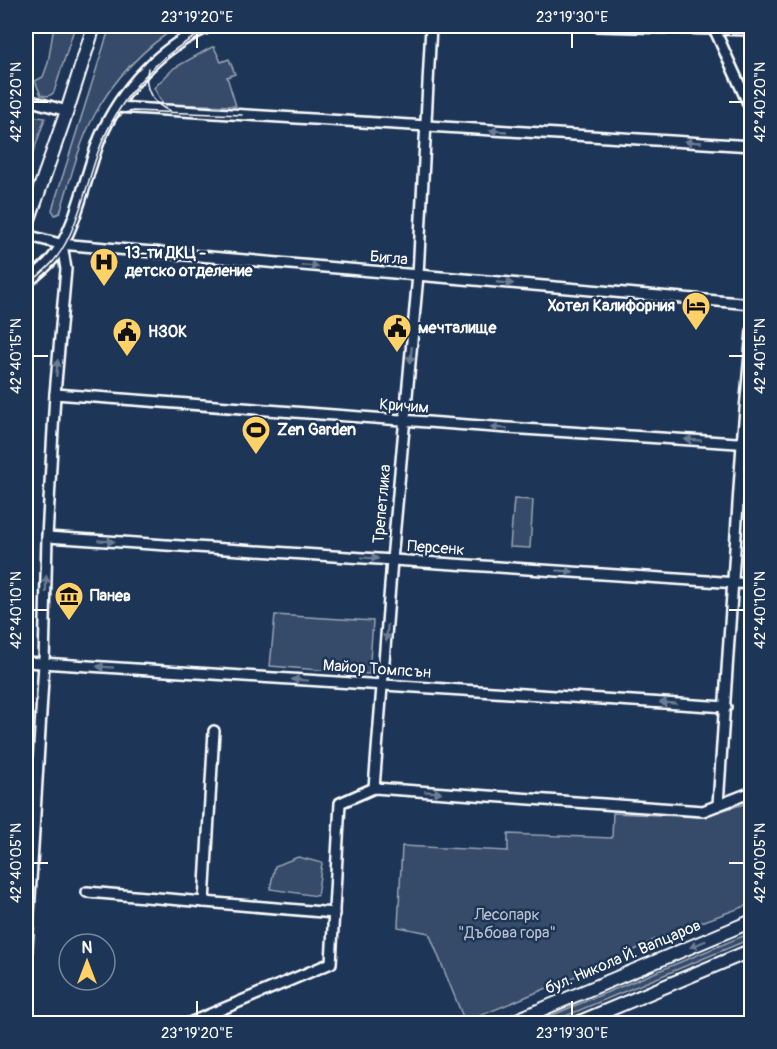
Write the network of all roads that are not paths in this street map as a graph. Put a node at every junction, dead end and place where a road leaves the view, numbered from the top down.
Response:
1 (94, 26) edge
2 (210, 26) edge
3 (431, 26) edge
4 (596, 26) edge
5 (714, 27) edge
6 (752, 30) edge
7 (26, 102) edge
8 (117, 106) junction
9 (68, 111) junction
10 (752, 112) edge
11 (427, 127) junction
12 (752, 146) edge
13 (26, 228) edge
14 (26, 235) edge
15 (62, 244) junction
16 (418, 275) junction
17 (26, 283) edge
18 (752, 304) edge
19 (752, 332) edge
20 (55, 394) junction
21 (404, 421) junction
22 (747, 444) edge
23 (47, 537) junction
24 (392, 560) junction
25 (734, 582) junction
26 (752, 584) edge
27 (26, 662) edge
28 (44, 663) junction
29 (382, 685) junction
30 (726, 707) junction
31 (214, 731) dead end
32 (374, 788) junction
33 (752, 792) edge
34 (718, 805) junction
35 (87, 892) dead end
36 (204, 902) junction
37 (334, 913) junction
38 (752, 921) edge
39 (752, 950) edge
40 (26, 953) edge
41 (26, 964) edge
42 (187, 1023) edge
43 (507, 1023) edge
44 (575, 1023) edge

1 - 9 main road
2 - 8 street
3 - 11 street, Трепетлика
4 - 5 street
5 - 6 street
5 - 10 street
7 - 9 street
8 - 11 street
8 - 15 street
9 - 13 main road
12 -> 11 street
11 - 16 street, Трепетлика
14 - 15 street, Бигла
15 -> 16 street, Бигла
15 - 17 street
20 -> 15 street
16 -> 18 street, Бигла
16 -> 21 street, Трепетлика
19 - 22 street
20 - 21 street, Кричим
20 - 23 street
22 -> 21 street, Кричим
21 - 24 street, Трепетлика
22 - 25 street
23 -> 24 street, Персенк
28 -> 23 street
24 -> 25 street, Персенк
24 -> 29 street, Трепетлика
25 - 26 street, Персенк
25 - 30 street
27 - 28 street, Майор Томпсън
29 -> 28 street, Майор Томпсън
28 - 40 street
30 -> 29 street, Майор Томпсън
29 - 32 street, Трепетлика
30 - 34 street
31 - 36 street
32 -> 34 street
32 - 37 street
33 - 34 street
35 - 36 street
36 - 37 street
37 - 42 street
38 -> 43 main road, бул. Никола Й. Вапцаров
39 - 44 main road
40 - 41 street

